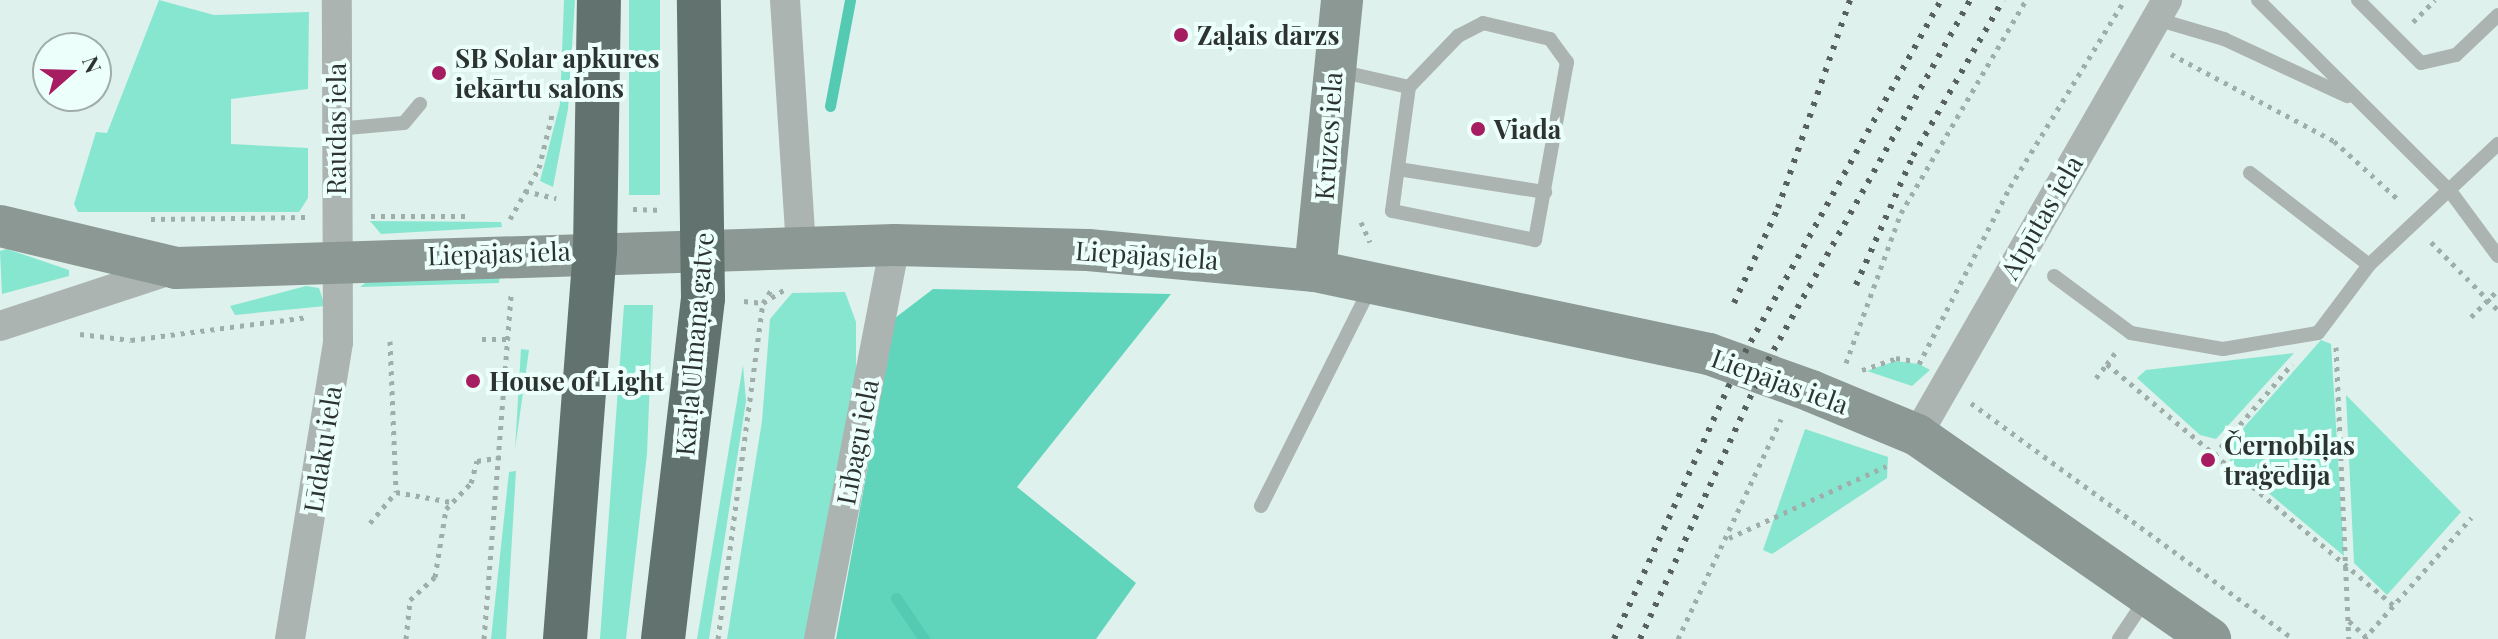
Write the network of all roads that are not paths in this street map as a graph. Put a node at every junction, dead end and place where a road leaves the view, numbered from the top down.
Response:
1 (337, 0) edge
2 (599, 0) edge
3 (699, 0) edge
4 (785, 0) edge
5 (1342, 0) edge
6 (2258, 0) edge
7 (2358, 0) edge
8 (2161, 9) edge
9 (2498, 15) edge
10 (1333, 69) junction
11 (1409, 87) junction
12 (2358, 101) junction
13 (420, 104) dead end
14 (336, 129) junction
15 (2498, 144) edge
16 (1398, 169) junction
17 (2250, 173) dead end
18 (2450, 191) junction
19 (1545, 192) junction
20 (0, 226) edge
21 (895, 245) junction
22 (801, 246) junction
23 (705, 248) junction
24 (595, 250) junction
25 (2498, 256) edge
26 (336, 258) junction
27 (2369, 265) junction
28 (176, 268) junction
29 (1376, 269) junction
30 (1315, 271) junction
31 (2054, 276) dead end
32 (0, 326) edge
33 (1917, 435) junction
34 (1261, 506) dead end
35 (2149, 594) junction
36 (290, 639) edge
37 (565, 639) edge
38 (663, 639) edge
39 (819, 639) edge
40 (2119, 639) edge
41 (2210, 639) edge

1 - 14 street, Raudas iela
2 - 24 highway
3 - 23 highway, Kārļa Ulmaņa gatve
4 - 22 street
5 - 10 street, Krūzes iela
6 - 12 lane
7 - 9 lane
8 - 12 lane
8 - 33 street, Atpūtas iela
10 - 11 lane
10 - 30 street, Krūzes iela
11 - 16 lane
11 - 19 lane
12 - 18 lane
13 - 14 lane
14 - 26 street, Raudas iela
15 - 18 lane
16 - 19 lane
16 - 19 lane
17 - 27 lane
18 - 25 lane
18 - 27 lane
20 - 28 street, Liepājas iela
21 - 22 street, Liepājas iela
21 - 30 street, Liepājas iela
21 - 39 street, Lībagu iela
22 - 23 street, Liepājas iela
23 - 24 street, Liepājas iela
23 - 38 highway, Kārļa Ulmaņa gatve
24 - 26 street, Liepājas iela
24 - 37 highway
26 - 28 street, Liepājas iela
26 - 36 street, Līdaku iela
27 - 31 lane
28 - 32 street
29 - 30 street, Liepājas iela
29 - 33 street, Liepājas iela
29 - 34 lane
33 - 35 street, Liepājas iela
35 - 40 lane
35 - 41 street, Liepājas iela

